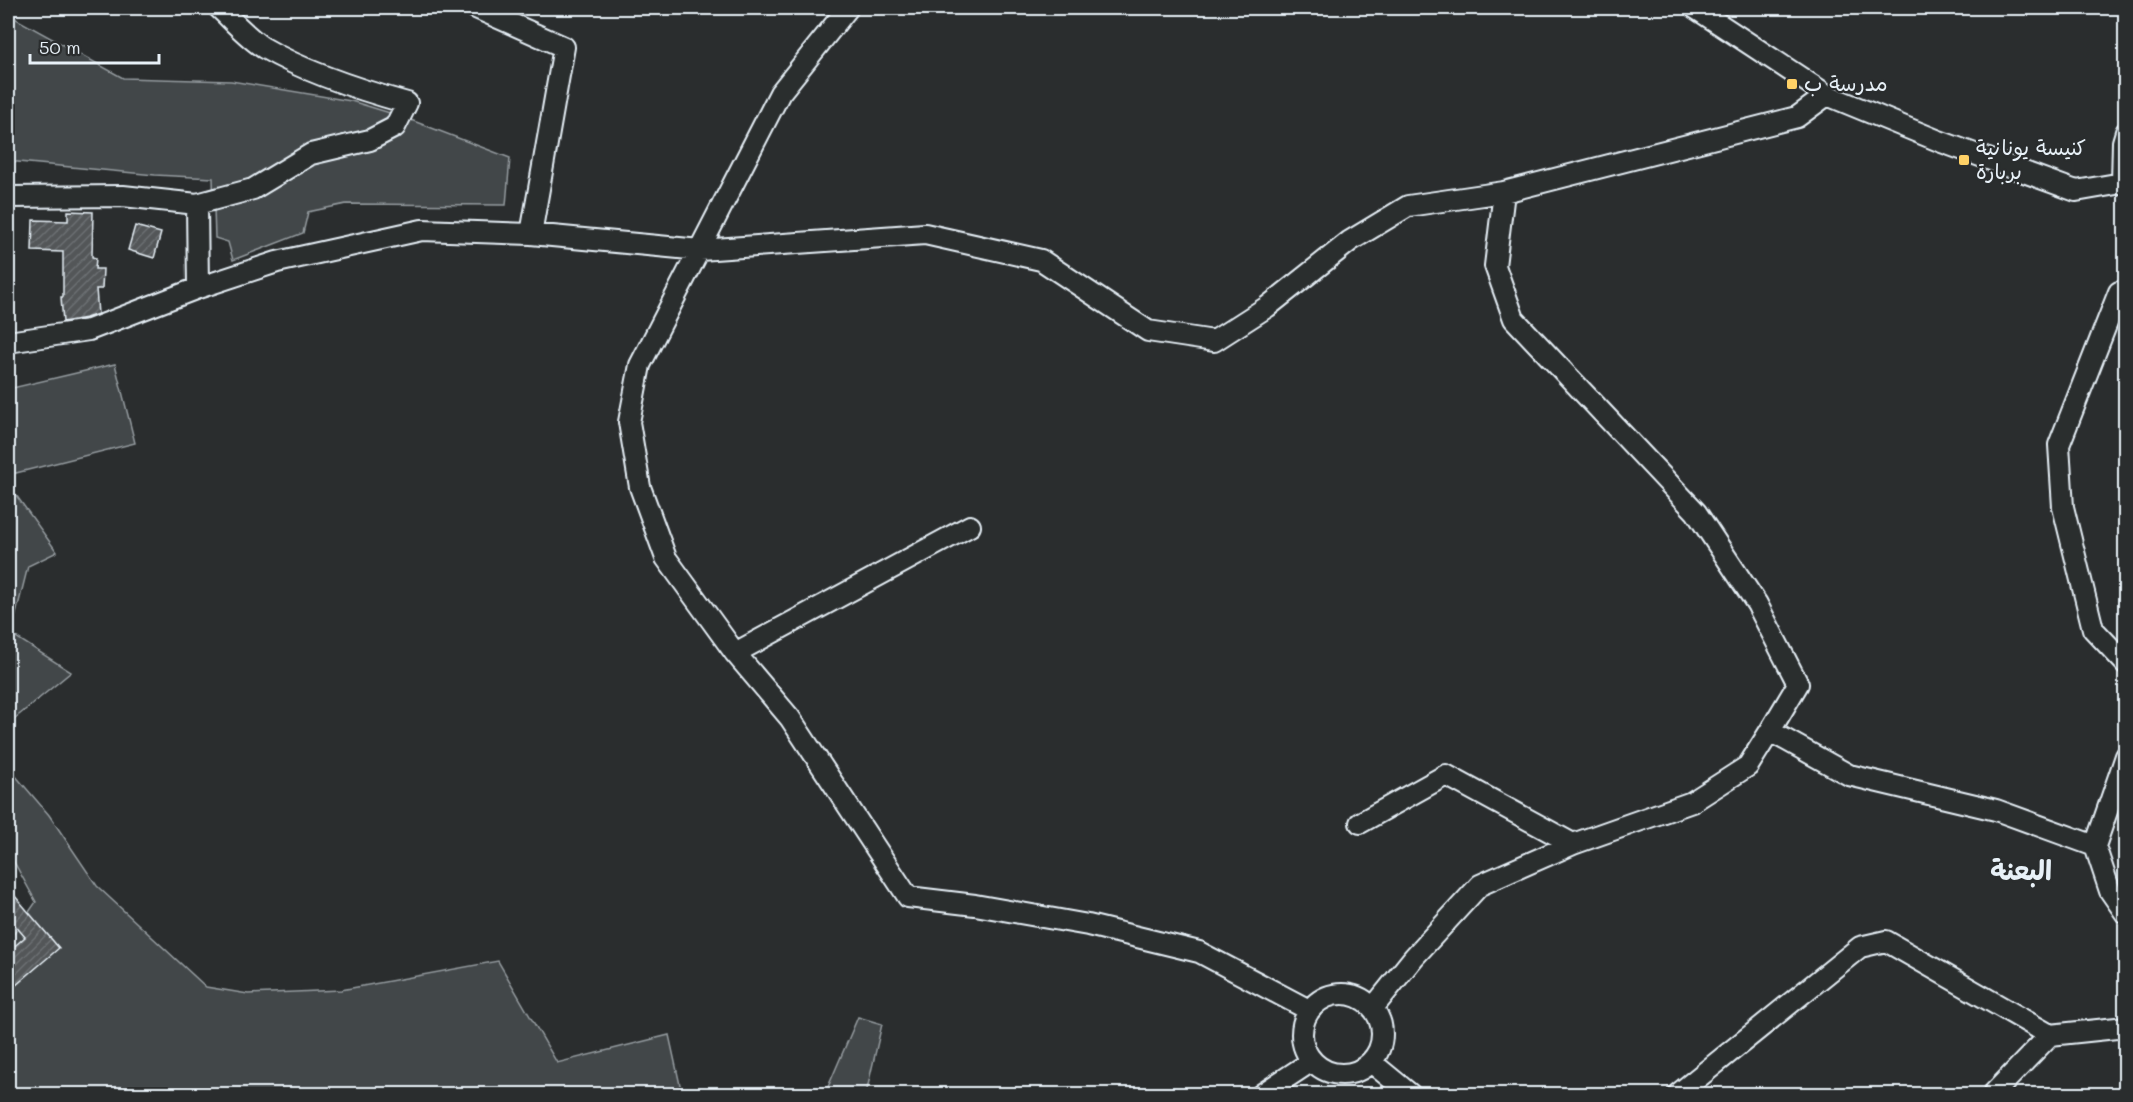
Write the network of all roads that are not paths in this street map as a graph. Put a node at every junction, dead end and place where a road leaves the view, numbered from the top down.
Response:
1 (219, 8) edge
2 (476, 8) edge
3 (848, 8) edge
4 (1695, 8) edge
5 (1827, 95) junction
6 (2126, 132) edge
7 (2124, 184) edge
8 (1504, 192) junction
9 (8, 197) edge
10 (197, 204) junction
11 (531, 234) junction
12 (700, 250) junction
13 (198, 288) junction
14 (2119, 292) dead end
15 (8, 342) edge
16 (970, 526) dead end
17 (735, 653) junction
18 (2126, 664) edge
19 (1770, 731) junction
20 (2126, 756) edge
21 (1360, 823) dead end
22 (1573, 844) junction
23 (2095, 846) junction
24 (2126, 914) edge
25 (1373, 1008) junction
26 (1309, 1010) junction
27 (2126, 1027) edge
28 (2050, 1035) junction
29 (1311, 1062) junction
30 (1371, 1062) junction
31 (1262, 1095) edge
32 (1410, 1095) edge
33 (1678, 1095) edge
34 (1993, 1095) edge

1 - 10 street
2 - 11 street
3 - 12 street
4 - 5 street
5 - 7 street
5 - 8 street
6 - 7 street
8 - 12 street
8 - 19 street
9 - 10 street
10 - 13 street
11 - 12 street
11 - 13 street
12 - 17 street
13 - 15 street
14 - 18 street
16 - 17 street
17 - 26 street
19 - 22 street
19 - 23 street
20 - 23 street
21 - 22 street
22 - 25 street
23 - 24 street
25 - 26 street
25 - 30 street
26 - 29 street
27 - 28 street
28 - 33 street
28 - 34 street
29 - 30 street
29 - 31 street
30 - 32 street

